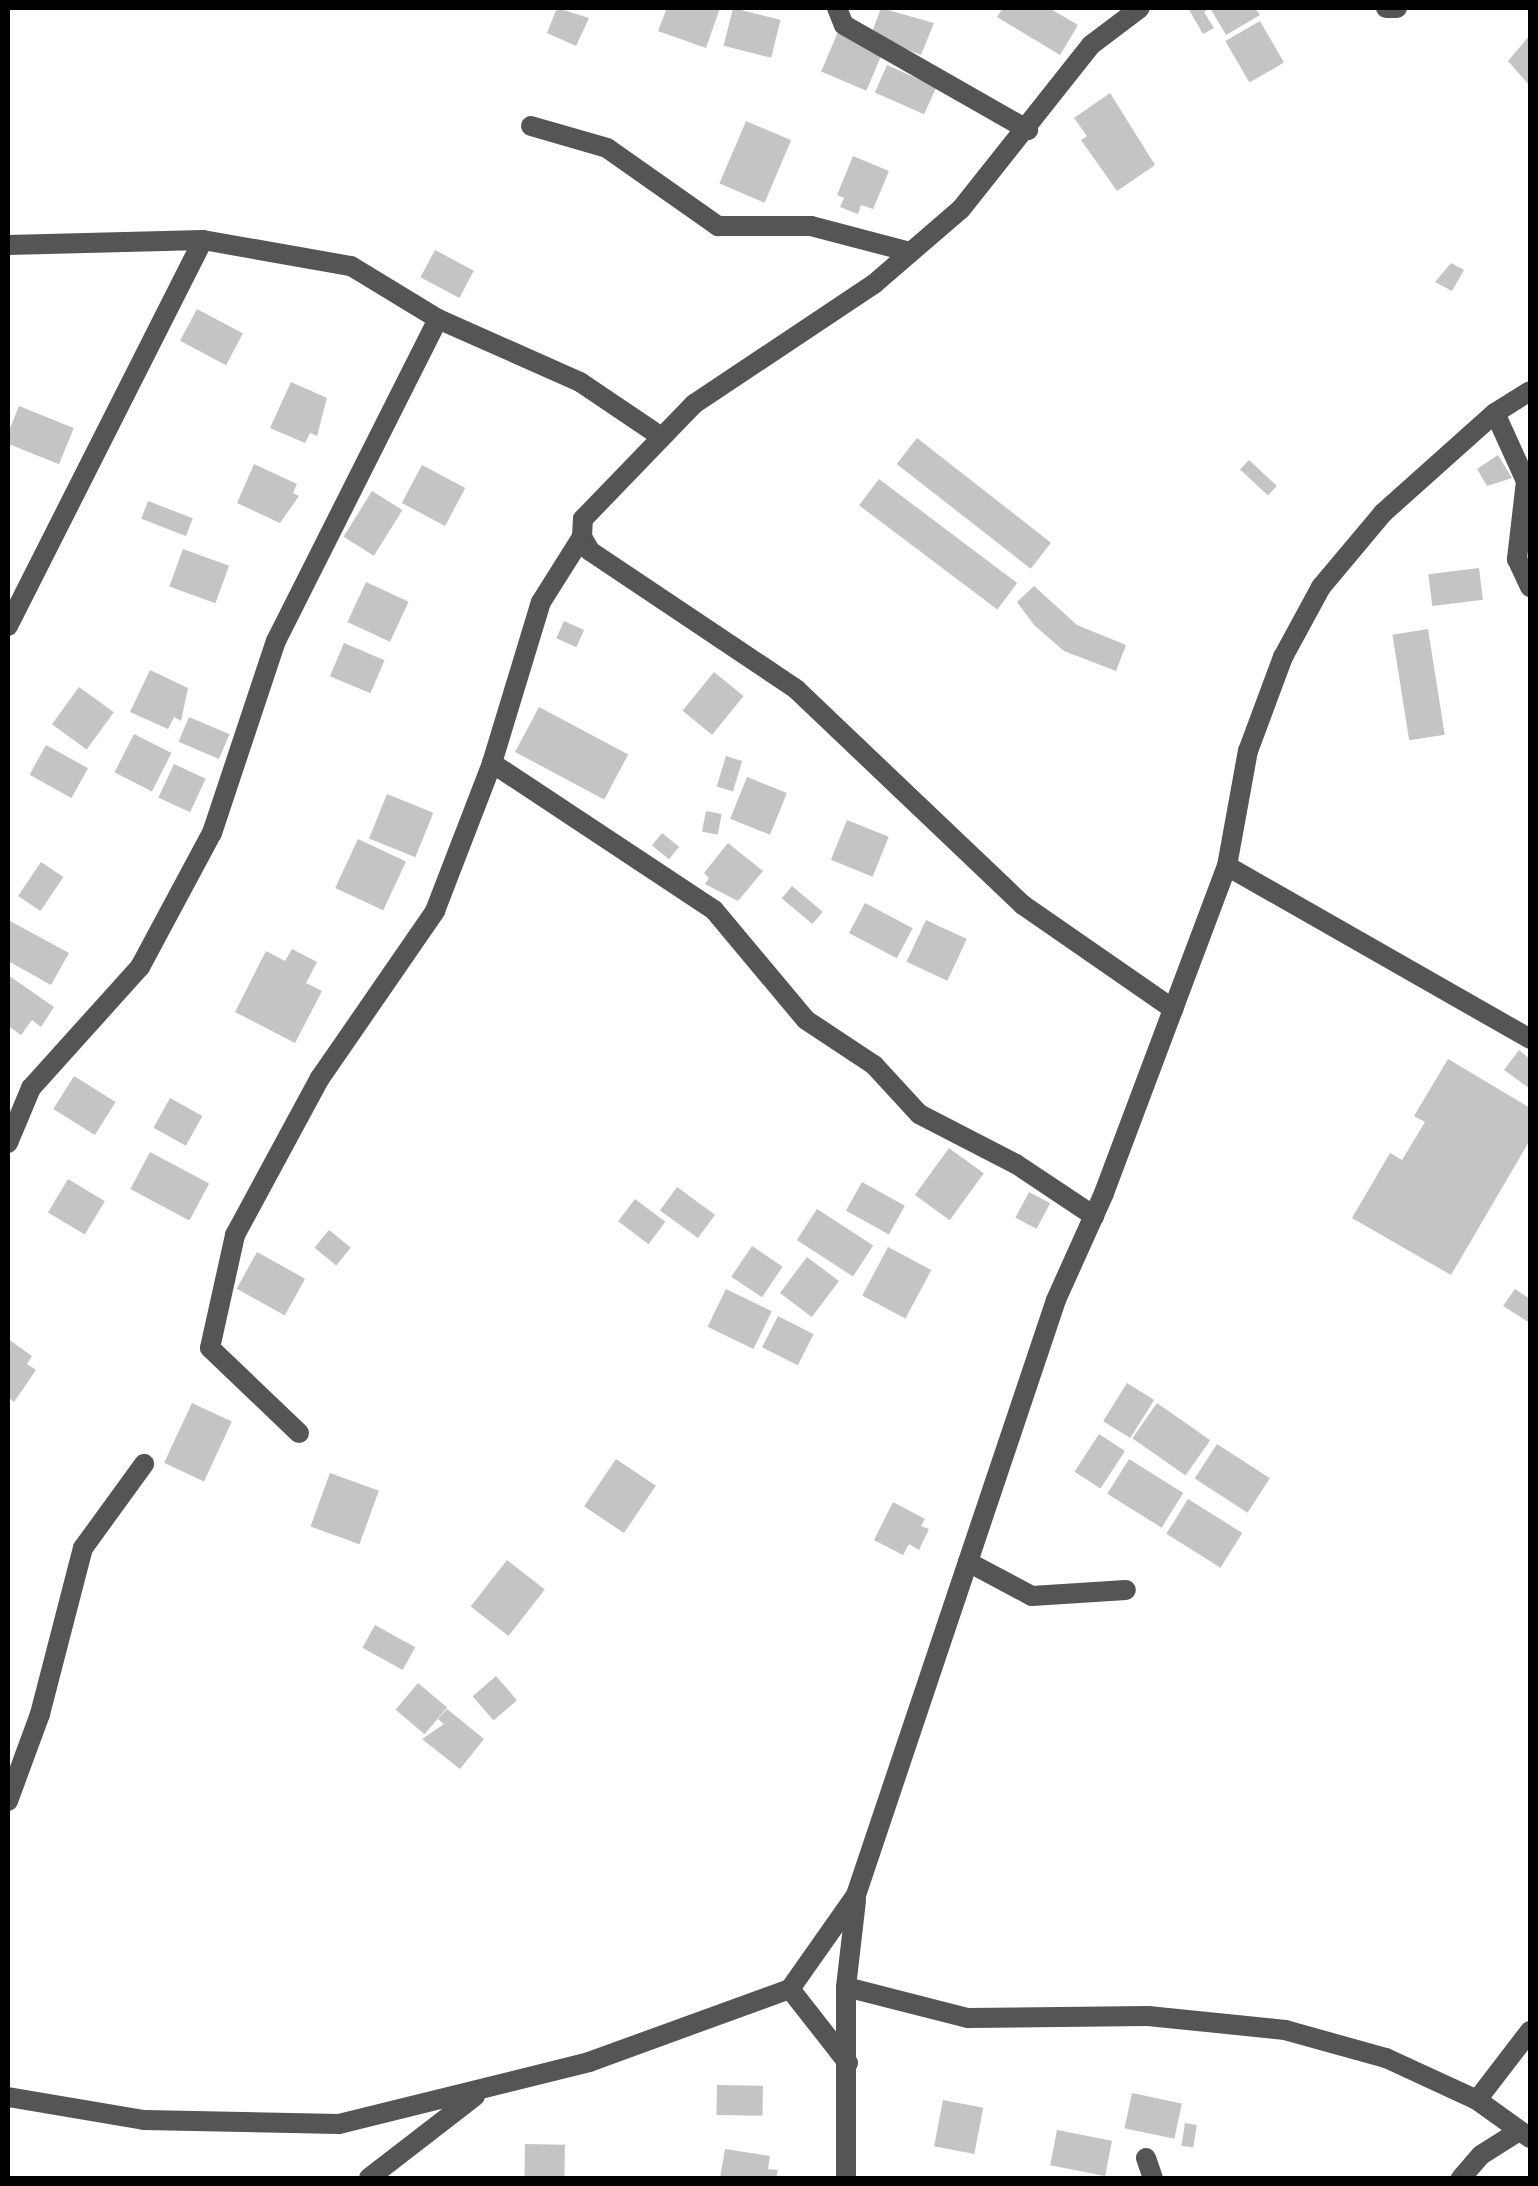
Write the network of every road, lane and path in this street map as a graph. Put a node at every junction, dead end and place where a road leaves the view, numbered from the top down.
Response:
1 (836, 8) edge
2 (1140, 8) edge
3 (1386, 8) edge
4 (1396, 8) edge
5 (531, 126) dead end
6 (1028, 130) junction
7 (203, 240) junction
8 (8, 245) edge
9 (910, 252) junction
10 (438, 319) junction
11 (1530, 391) edge
12 (1495, 413) junction
13 (660, 436) junction
14 (582, 537) junction
15 (1530, 587) edge
16 (8, 626) edge
17 (492, 764) junction
18 (1228, 866) junction
19 (1173, 1009) junction
20 (1530, 1039) edge
21 (8, 1143) edge
22 (1094, 1216) junction
23 (299, 1433) dead end
24 (144, 1464) dead end
25 (968, 1562) junction
26 (1126, 1590) dead end
27 (8, 1801) edge
28 (856, 1896) junction
29 (846, 1987) junction
30 (790, 1989) junction
31 (1530, 2031) edge
32 (848, 2063) junction
33 (481, 2092) junction
34 (8, 2097) edge
35 (1476, 2100) junction
36 (1525, 2134) edge
37 (369, 2178) edge
38 (846, 2178) edge
39 (1462, 2178) edge

1 - 6 street
2 - 6 street
3 - 4 street
5 - 9 street
6 - 9 street
7 - 8 street
7 - 10 street
7 - 16 street
9 - 13 street
10 - 13 street
10 - 21 street
11 - 12 street
12 - 15 street
12 - 18 street
13 - 14 street
14 - 17 street
14 - 19 street
17 - 22 street
17 - 23 street
18 - 19 street
18 - 20 street
19 - 22 street
22 - 25 street
24 - 27 street
25 - 26 street
25 - 28 street
28 - 29 street
28 - 30 street
29 - 32 street
29 - 35 street
30 - 32 street
30 - 33 street
31 - 35 street
32 - 38 street
33 - 34 street
33 - 37 street
35 - 36 street
36 - 39 street

